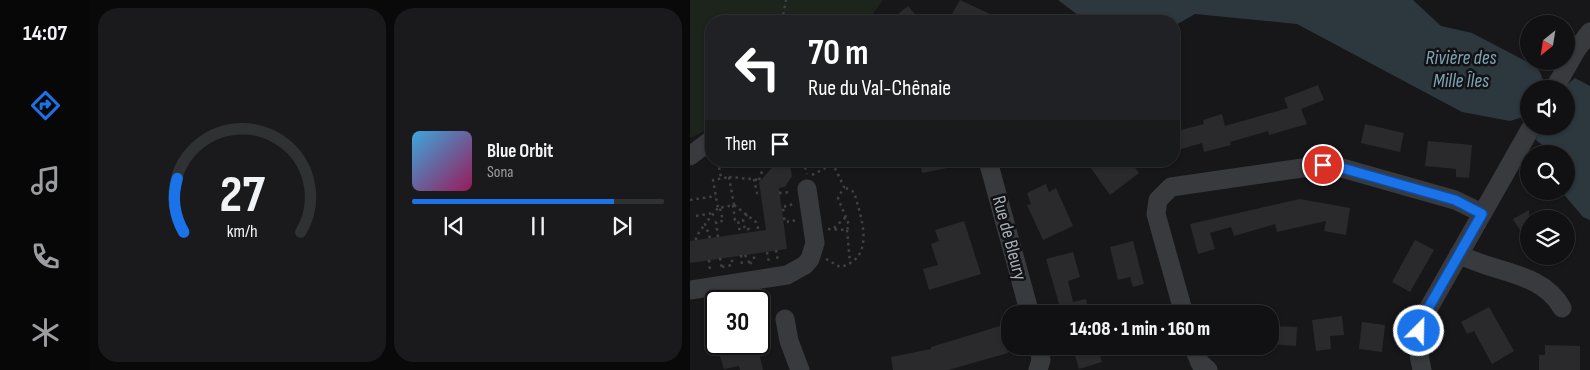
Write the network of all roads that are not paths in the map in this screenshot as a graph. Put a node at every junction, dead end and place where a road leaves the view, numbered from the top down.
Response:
1 (1590, 32) edge
2 (1559, 80) edge
3 (1527, 135) edge
4 (705, 145) edge
5 (690, 156) edge
6 (990, 167) edge
7 (808, 183) road end
8 (1482, 214) junction
9 (1459, 254) junction
10 (690, 290) edge
11 (1028, 305) edge
12 (1181, 305) edge
13 (1562, 308) dead end
14 (784, 319) dead end
15 (1040, 355) edge
16 (1197, 355) edge
17 (800, 370) edge
18 (1038, 370) edge
19 (1208, 370) edge
20 (1422, 370) edge

1 - 2 street
3 - 8 street
4 - 5 street
6 - 11 street, Rue de Bleury
7 - 10 street
8 - 9 street
8 - 12 street
9 - 13 street
9 - 20 street
14 - 17 street
15 - 18 street
16 - 19 street

